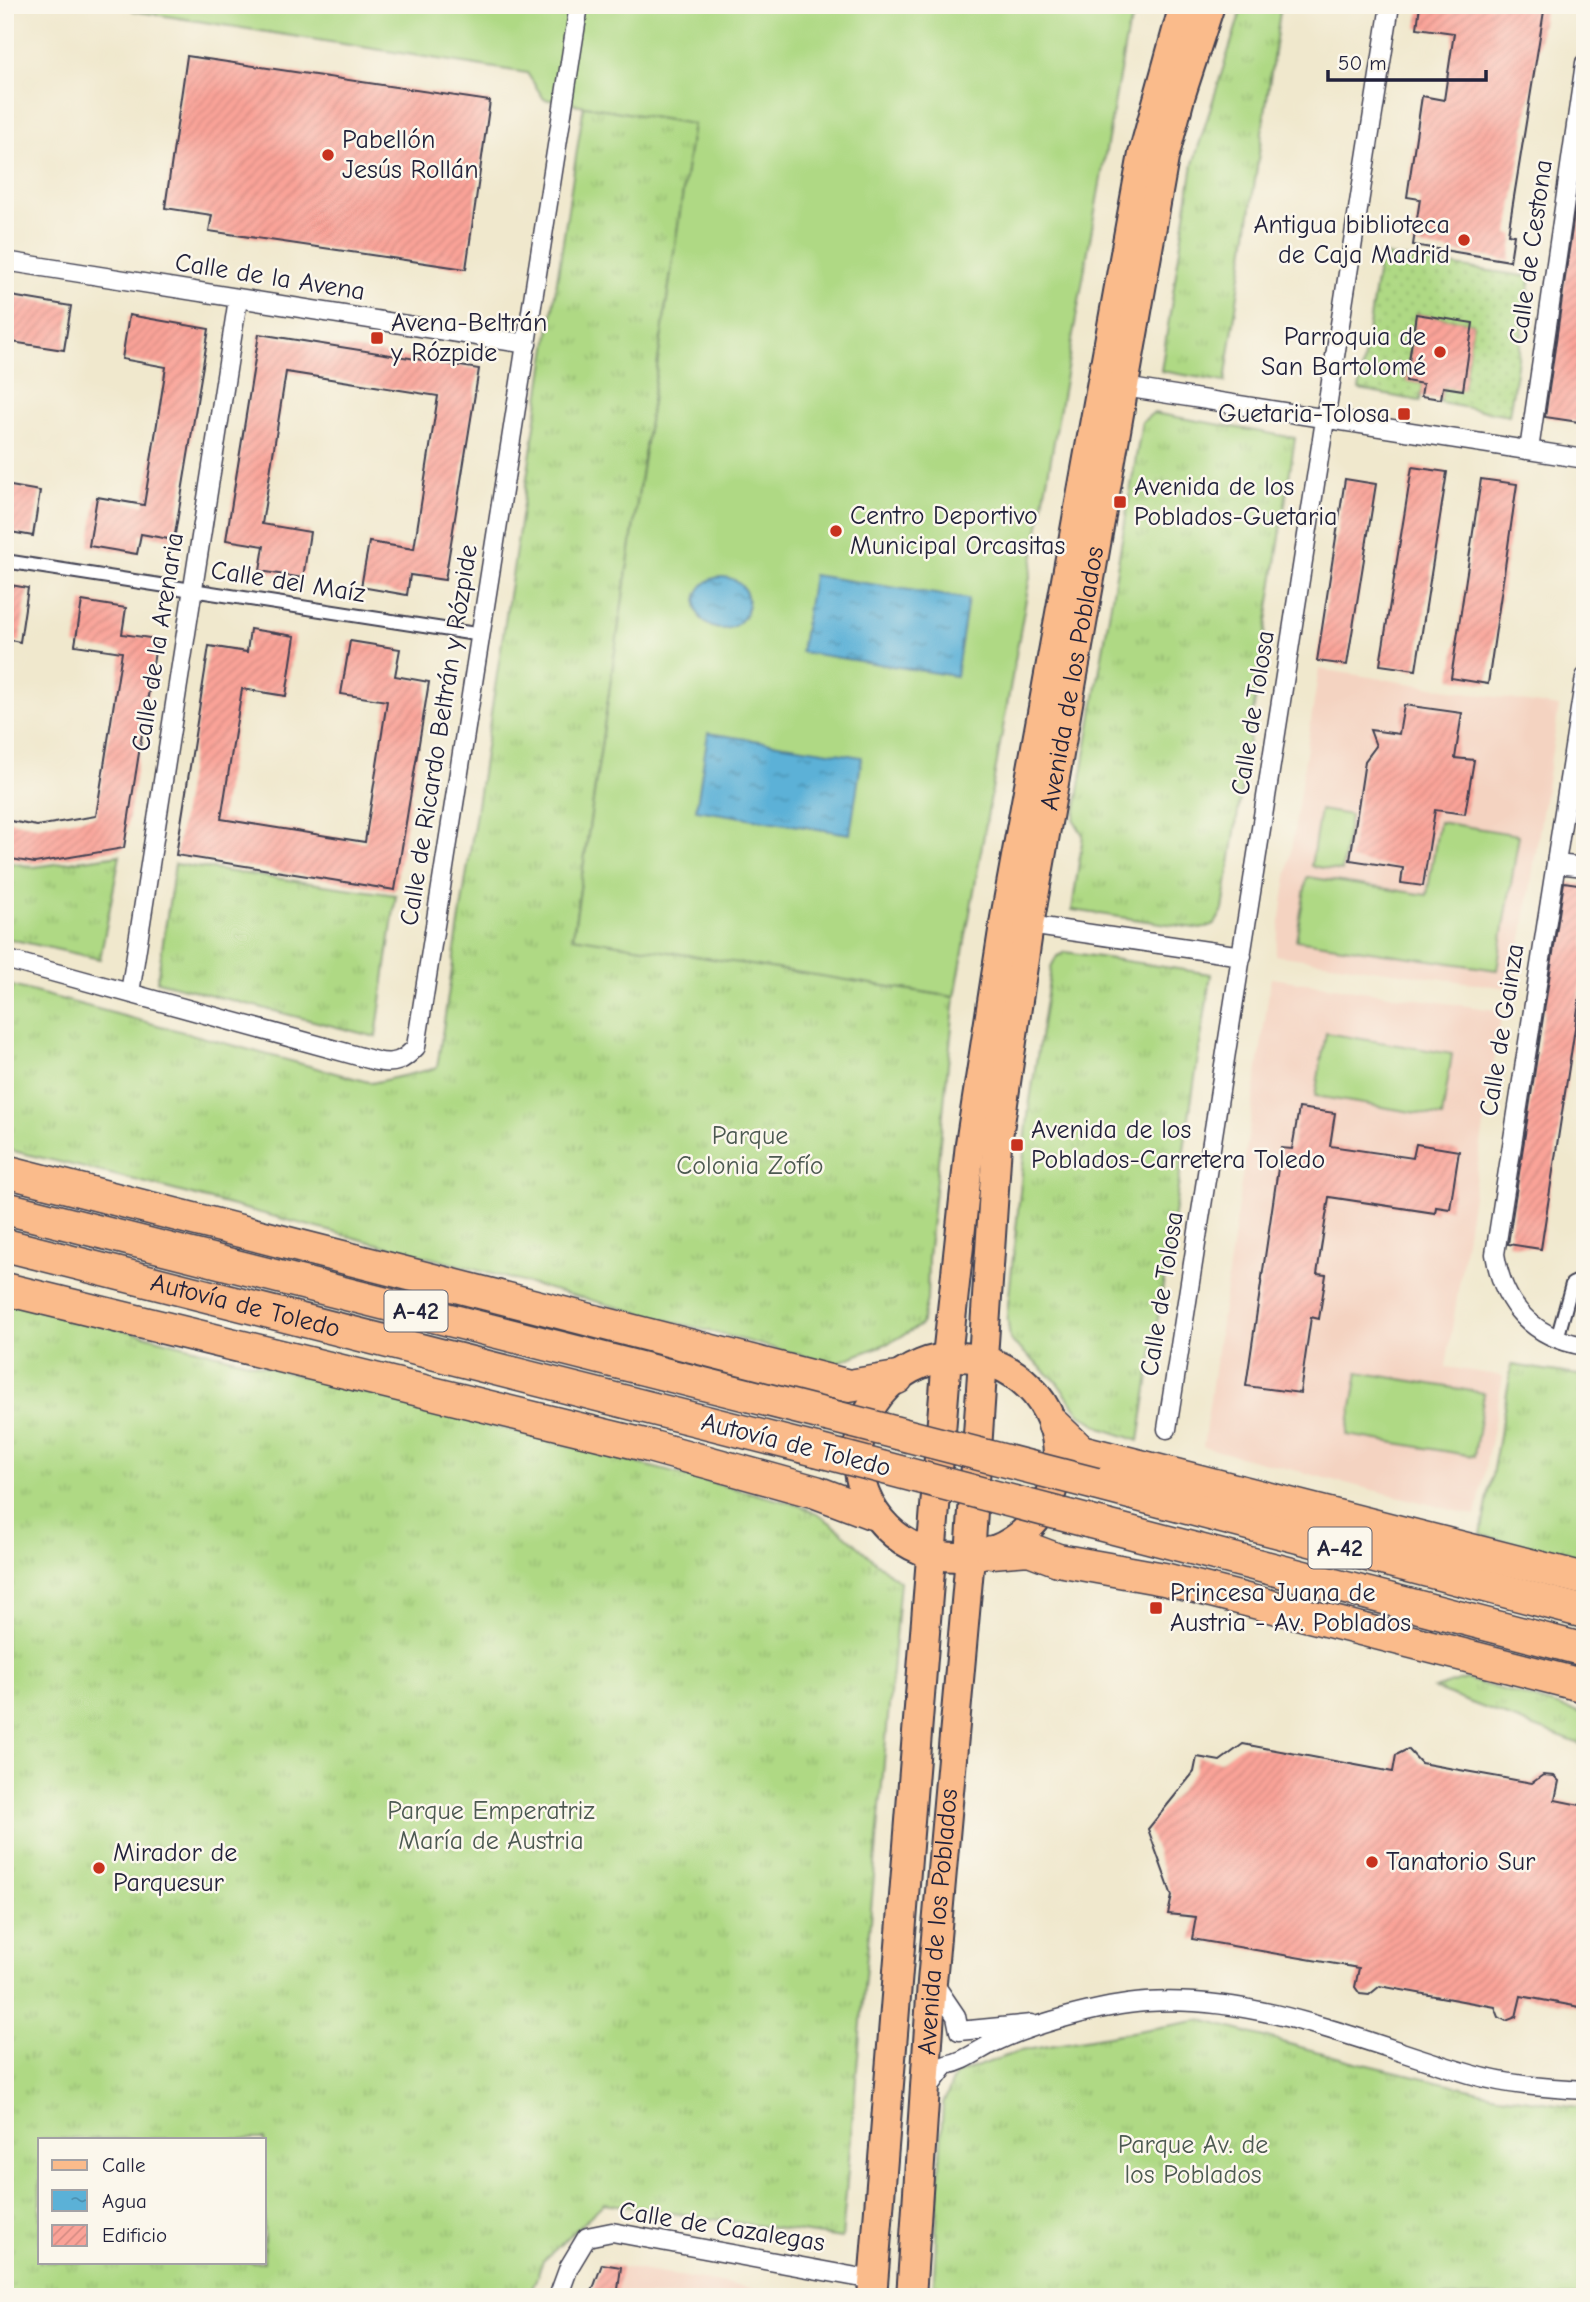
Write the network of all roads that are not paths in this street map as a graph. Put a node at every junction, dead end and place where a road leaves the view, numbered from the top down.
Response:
1 (579, 5) edge
2 (1184, 5) edge
3 (1210, 5) edge
4 (1390, 5) edge
5 (1585, 63) edge
6 (5, 261) edge
7 (239, 299) junction
8 (527, 344) junction
9 (1124, 387) junction
10 (1098, 396) junction
11 (1326, 417) junction
12 (1529, 450) junction
13 (1585, 458) edge
14 (5, 561) edge
15 (193, 591) junction
16 (482, 635) junction
17 (1585, 677) edge
18 (1556, 864) junction
19 (1585, 867) edge
20 (1028, 925) junction
21 (1242, 956) junction
22 (5, 960) edge
23 (130, 993) junction
24 (5, 1171) edge
25 (5, 1208) edge
26 (5, 1245) edge
27 (1585, 1278) edge
28 (5, 1289) edge
29 (1557, 1339) junction
30 (1585, 1346) edge
31 (947, 1357) junction
32 (981, 1359) junction
33 (897, 1378) junction
34 (1054, 1425) junction
35 (1167, 1429) dead end
36 (872, 1513) junction
37 (933, 1555) junction
38 (981, 1555) junction
39 (1585, 1579) edge
40 (1585, 1612) edge
41 (1585, 1650) edge
42 (1585, 1686) edge
43 (932, 1982) junction
44 (1052, 2023) junction
45 (894, 2040) junction
46 (1585, 2090) edge
47 (924, 2094) junction
48 (873, 2288) edge
49 (911, 2291) edge
50 (558, 2297) edge

1 - 8 street, Calle de Ricardo Beltrán y Rózpide
2 - 10 main road, Avenida de los Poblados
3 - 9 main road, Avenida de los Poblados
4 - 11 street, Calle de Tolosa
5 - 12 street, Calle de Cestona
6 - 7 street, Calle de la Avena
7 - 8 street, Calle de la Avena
7 - 15 street, Calle de la Arenaria
8 - 16 street, Calle de Ricardo Beltrán y Rózpide
9 - 10 street
9 - 11 street
9 - 20 main road, Avenida de los Poblados
10 - 31 main road, Avenida de los Poblados
11 - 12 street
11 - 21 street, Calle de Tolosa
12 - 13 street
14 - 15 street, Calle del Maíz
15 - 16 street, Calle del Maíz
15 - 23 street, Calle de la Arenaria
16 - 23 street, Calle de Ricardo Beltrán y Rózpide
17 - 18 street, Calle de Gainza
18 - 19 street
18 - 29 street, Calle de Gainza
20 - 21 street
20 - 32 main road, Avenida de los Poblados
21 - 35 street, Calle de Tolosa
22 - 23 street, Calle de Ricardo Beltrán y Rózpide
24 - 33 highway
25 - 40 highway, Autovía de Toledo / A-42, bridge
26 - 41 highway, Autovía de Toledo / A-42, bridge
27 - 29 street
28 - 36 highway
29 - 30 street, Calle de Gainza
31 - 32 main road
31 - 33 main road
31 - 37 main road, Avenida de los Poblados
32 - 34 main road
32 - 38 main road, Avenida de los Poblados
33 - 36 main road
34 - 38 main road
34 - 39 highway
36 - 37 main road
37 - 38 main road
37 - 45 main road, Avenida de los Poblados
38 - 42 highway
38 - 43 main road, Avenida de los Poblados
43 - 44 street
43 - 47 main road, Avenida de los Poblados
44 - 46 street
44 - 47 street
45 - 48 main road, Avenida de los Poblados
45 - 49 main road, Avenida de los Poblados
47 - 49 main road, Avenida de los Poblados
48 - 50 street, Calle de Cazalegas

